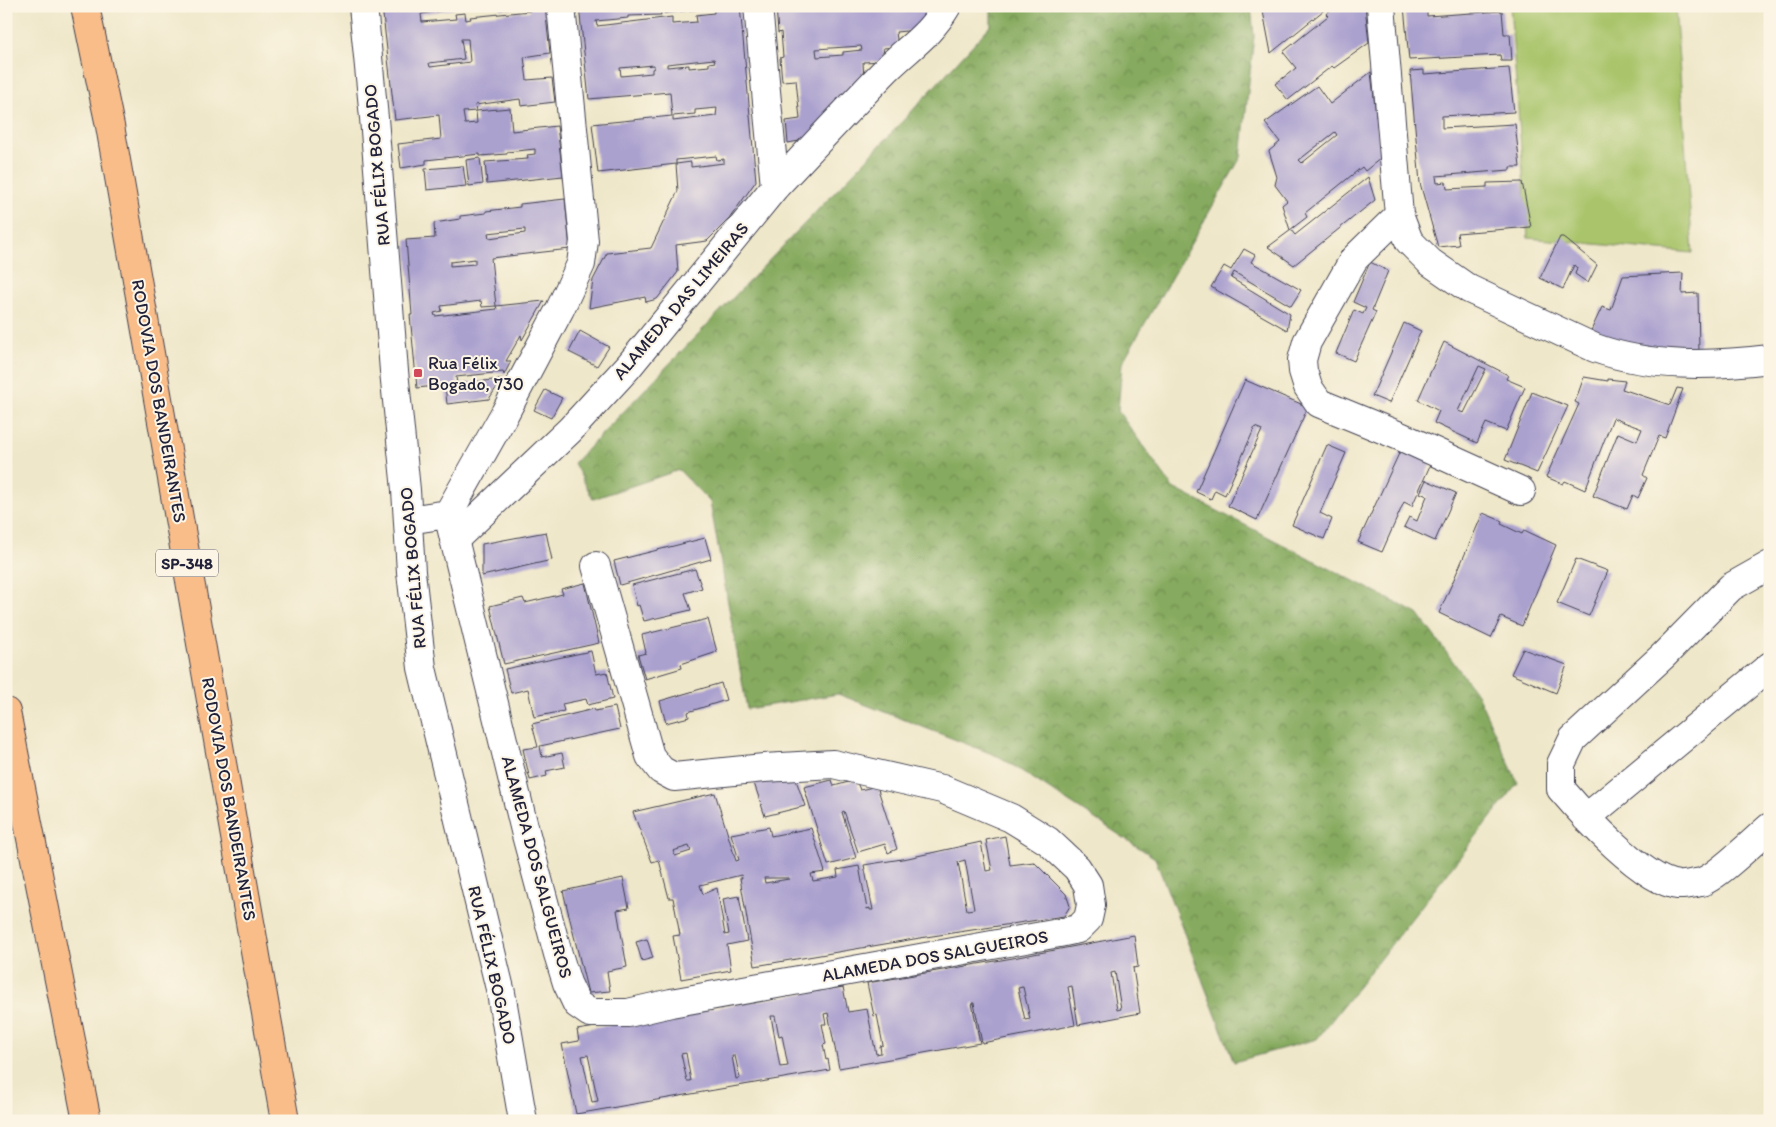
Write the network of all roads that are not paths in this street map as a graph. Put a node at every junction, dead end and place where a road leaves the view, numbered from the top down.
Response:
1 (85, 6) edge
2 (363, 6) edge
3 (561, 6) edge
4 (758, 6) edge
5 (946, 6) edge
6 (1381, 6) edge
7 (775, 187) junction
8 (1399, 215) junction
9 (1770, 359) edge
10 (1521, 491) dead end
11 (408, 520) junction
12 (451, 527) junction
13 (1770, 565) edge
14 (596, 566) dead end
15 (1770, 666) edge
16 (6, 712) edge
17 (1586, 818) junction
18 (1770, 827) edge
19 (86, 1121) edge
20 (285, 1121) edge
21 (523, 1121) edge

1 - 20 highway, RODOVIA DOS BANDEIRANTES / SP-348
2 - 11 street, RUA FÉLIX BOGADO
3 - 12 street
4 - 7 street
5 - 7 street, ALAMEDA DAS LIMEIRAS
6 - 8 street
7 - 12 street, ALAMEDA DAS LIMEIRAS
8 - 9 street
8 - 10 street
11 - 12 street
11 - 21 street, RUA FÉLIX BOGADO
12 - 14 street, ALAMEDA DOS SALGUEIROS
13 - 17 street
15 - 17 street
16 - 19 highway
17 - 18 street

